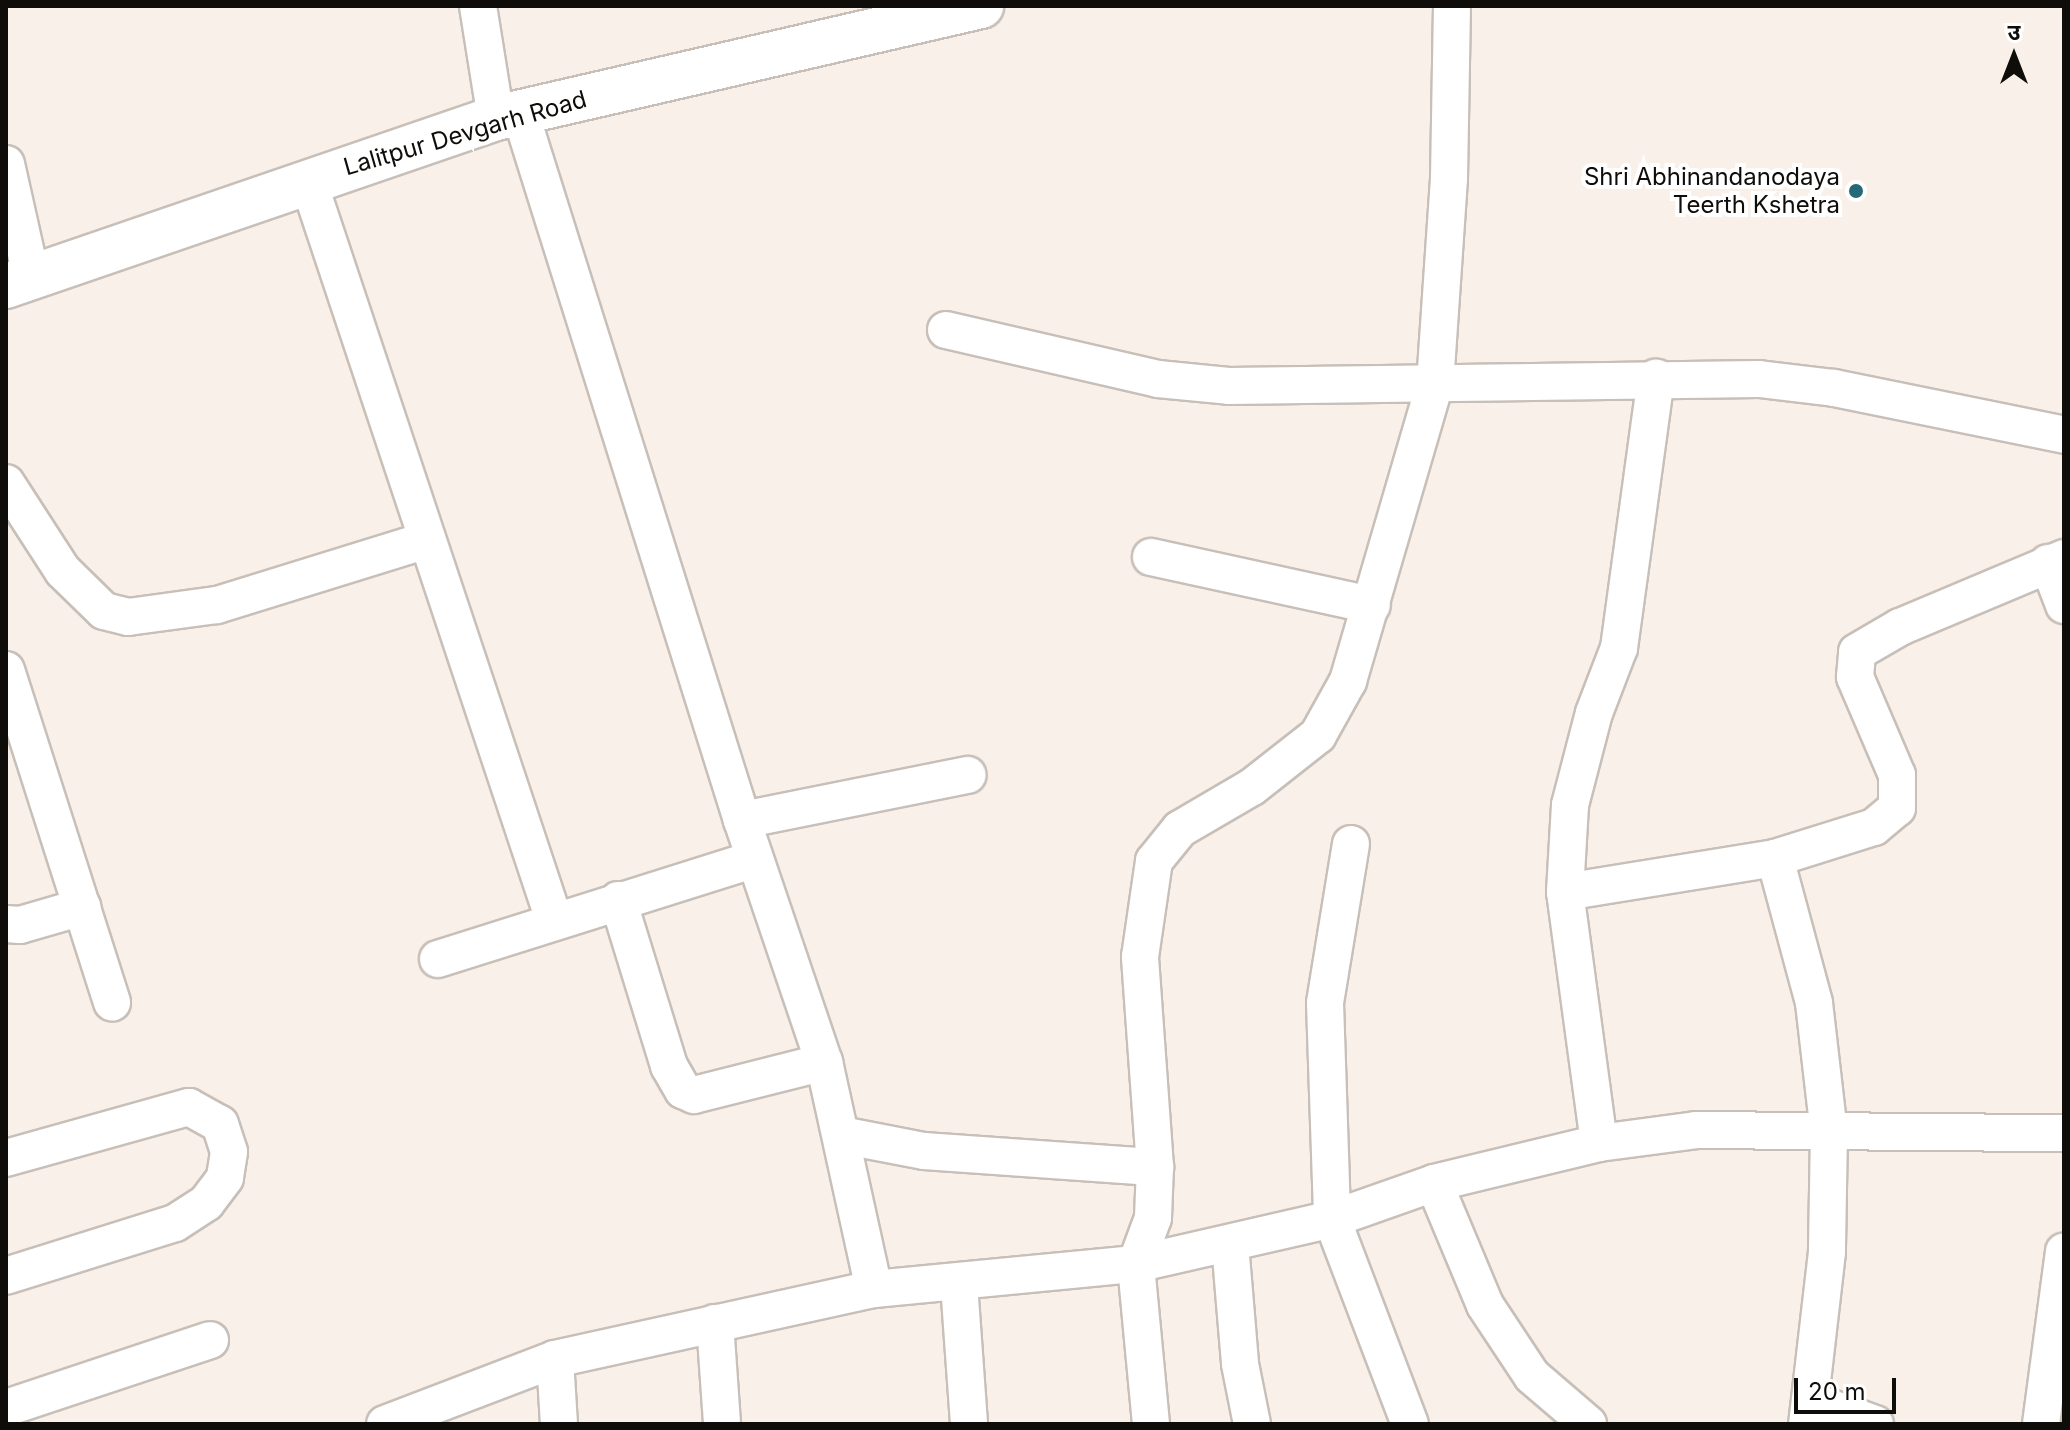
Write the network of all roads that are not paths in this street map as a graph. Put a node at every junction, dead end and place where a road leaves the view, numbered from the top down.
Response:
1 (478, 6) edge
2 (981, 6) edge
3 (1452, 6) edge
4 (915, 13) edge
5 (508, 115) junction
6 (6, 164) edge
7 (308, 180) junction
8 (19, 281) edge
9 (946, 330) dead end
10 (1656, 378) junction
11 (1435, 384) junction
12 (2064, 435) edge
13 (6, 483) edge
14 (427, 540) junction
15 (1151, 557) dead end
16 (2056, 560) edge
17 (1372, 605) junction
18 (2064, 605) edge
19 (6, 670) edge
20 (968, 775) dead end
21 (742, 820) junction
22 (1351, 844) dead end
23 (1775, 858) junction
24 (755, 859) junction
25 (1565, 892) junction
26 (618, 900) junction
27 (82, 907) junction
28 (554, 920) junction
29 (6, 924) edge
30 (438, 959) dead end
31 (112, 1003) dead end
32 (824, 1062) junction
33 (1829, 1132) junction
34 (2064, 1133) edge
35 (841, 1135) junction
36 (1599, 1143) junction
37 (6, 1158) edge
38 (1155, 1167) junction
39 (1434, 1183) junction
40 (1332, 1219) junction
41 (1230, 1244) junction
42 (2064, 1252) edge
43 (1136, 1264) junction
44 (6, 1276) edge
45 (959, 1284) junction
46 (874, 1289) junction
47 (715, 1323) junction
48 (210, 1340) dead end
49 (555, 1359) junction
50 (6, 1408) edge
51 (1810, 1413) edge
52 (385, 1424) edge
53 (559, 1424) edge
54 (722, 1424) edge
55 (969, 1424) edge
56 (1151, 1424) edge
57 (1252, 1424) edge
58 (1410, 1424) edge
59 (1588, 1424) edge
60 (1875, 1424) edge
61 (2041, 1424) edge

1 - 5 street
2 - 4 main road, Lalitpur Devgarh Road
3 - 11 street
4 - 5 main road, Lalitpur Devgarh Road
5 - 7 main road, Lalitpur Devgarh Road
5 - 21 street
6 - 8 street
7 - 8 main road, Lalitpur Devgarh Road
7 - 14 street
9 - 11 street
10 - 11 street
10 - 12 street
10 - 25 street
11 - 17 street
13 - 14 street
14 - 28 street
15 - 17 street
16 - 18 street
16 - 23 street
17 - 38 street
19 - 27 street
20 - 21 street
21 - 24 street
22 - 40 street
23 - 25 street
23 - 33 street
24 - 26 street
24 - 32 street
25 - 36 street
26 - 28 street
26 - 32 street
27 - 29 street
27 - 31 street
28 - 30 street
32 - 35 street
33 - 34 street
33 - 36 street
33 - 51 street
35 - 38 street
35 - 46 street
36 - 39 street
37 - 44 street
38 - 43 street
39 - 40 street
39 - 59 street
40 - 41 street
40 - 58 street
41 - 43 street
41 - 57 street
42 - 61 street
43 - 45 street
43 - 56 street
45 - 46 street
45 - 55 street
46 - 47 street
47 - 49 street
47 - 54 street
48 - 50 street
49 - 52 street
49 - 53 street
51 - 60 street

